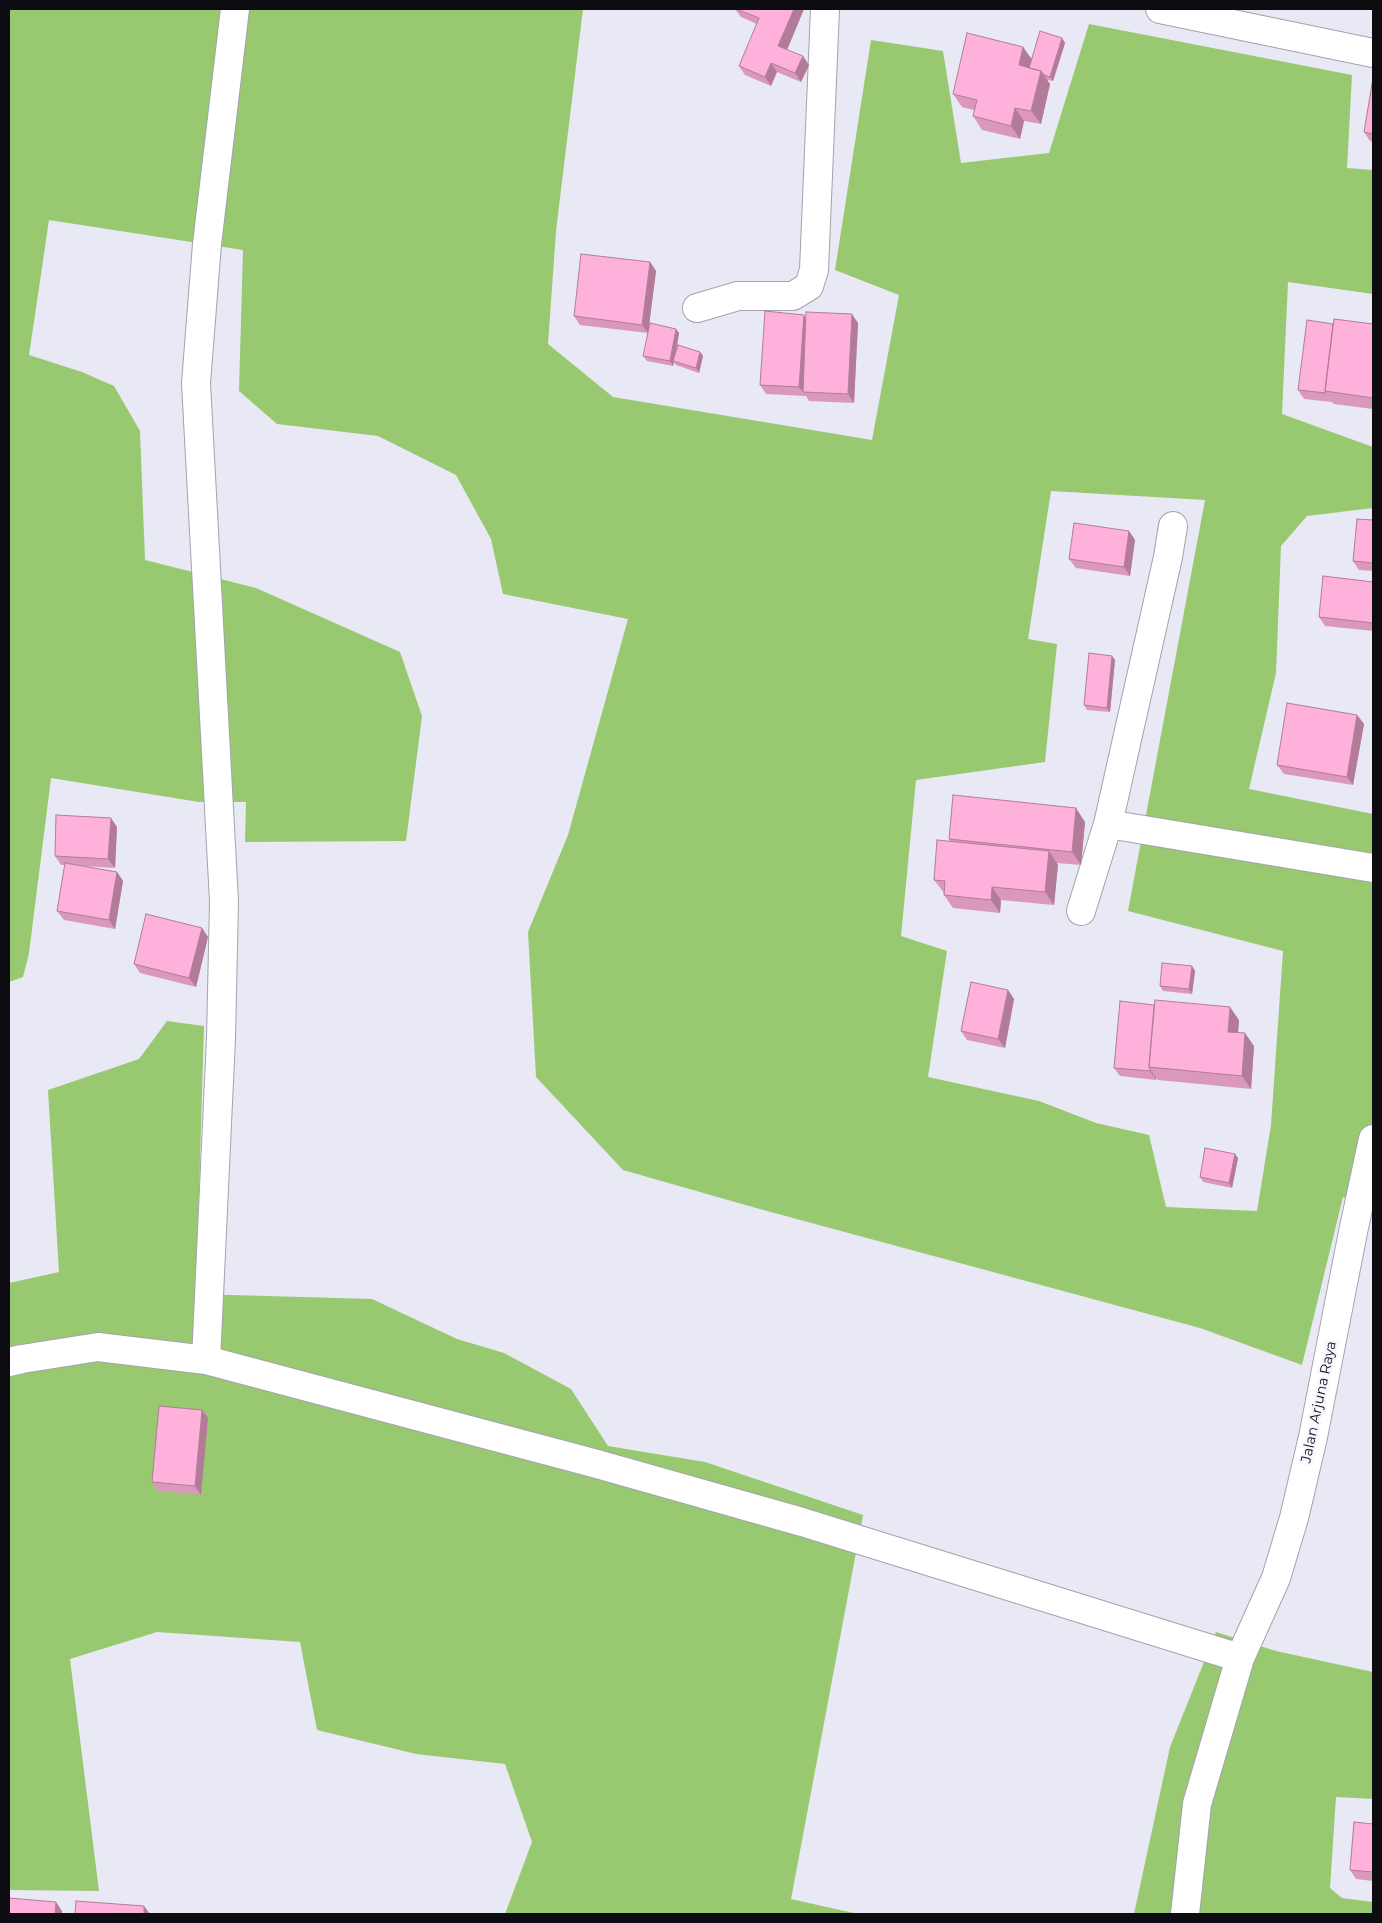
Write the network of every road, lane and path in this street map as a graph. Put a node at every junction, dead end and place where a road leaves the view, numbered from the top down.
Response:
1 (235, 9) edge
2 (825, 9) edge
3 (1160, 9) edge
4 (1373, 53) edge
5 (697, 308) dead end
6 (1173, 526) dead end
7 (1108, 824) junction
8 (1373, 868) edge
9 (1081, 911) dead end
10 (1373, 1139) edge
11 (206, 1360) junction
12 (9, 1362) edge
13 (1240, 1658) junction
14 (1185, 1914) edge

1 - 11 street
2 - 5 street
3 - 4 street
6 - 7 street
7 - 8 street
7 - 9 street
10 - 13 street, Jalan Arjuna Raya
11 - 12 street
11 - 13 street
13 - 14 street, Jalan Arjuna Raya

